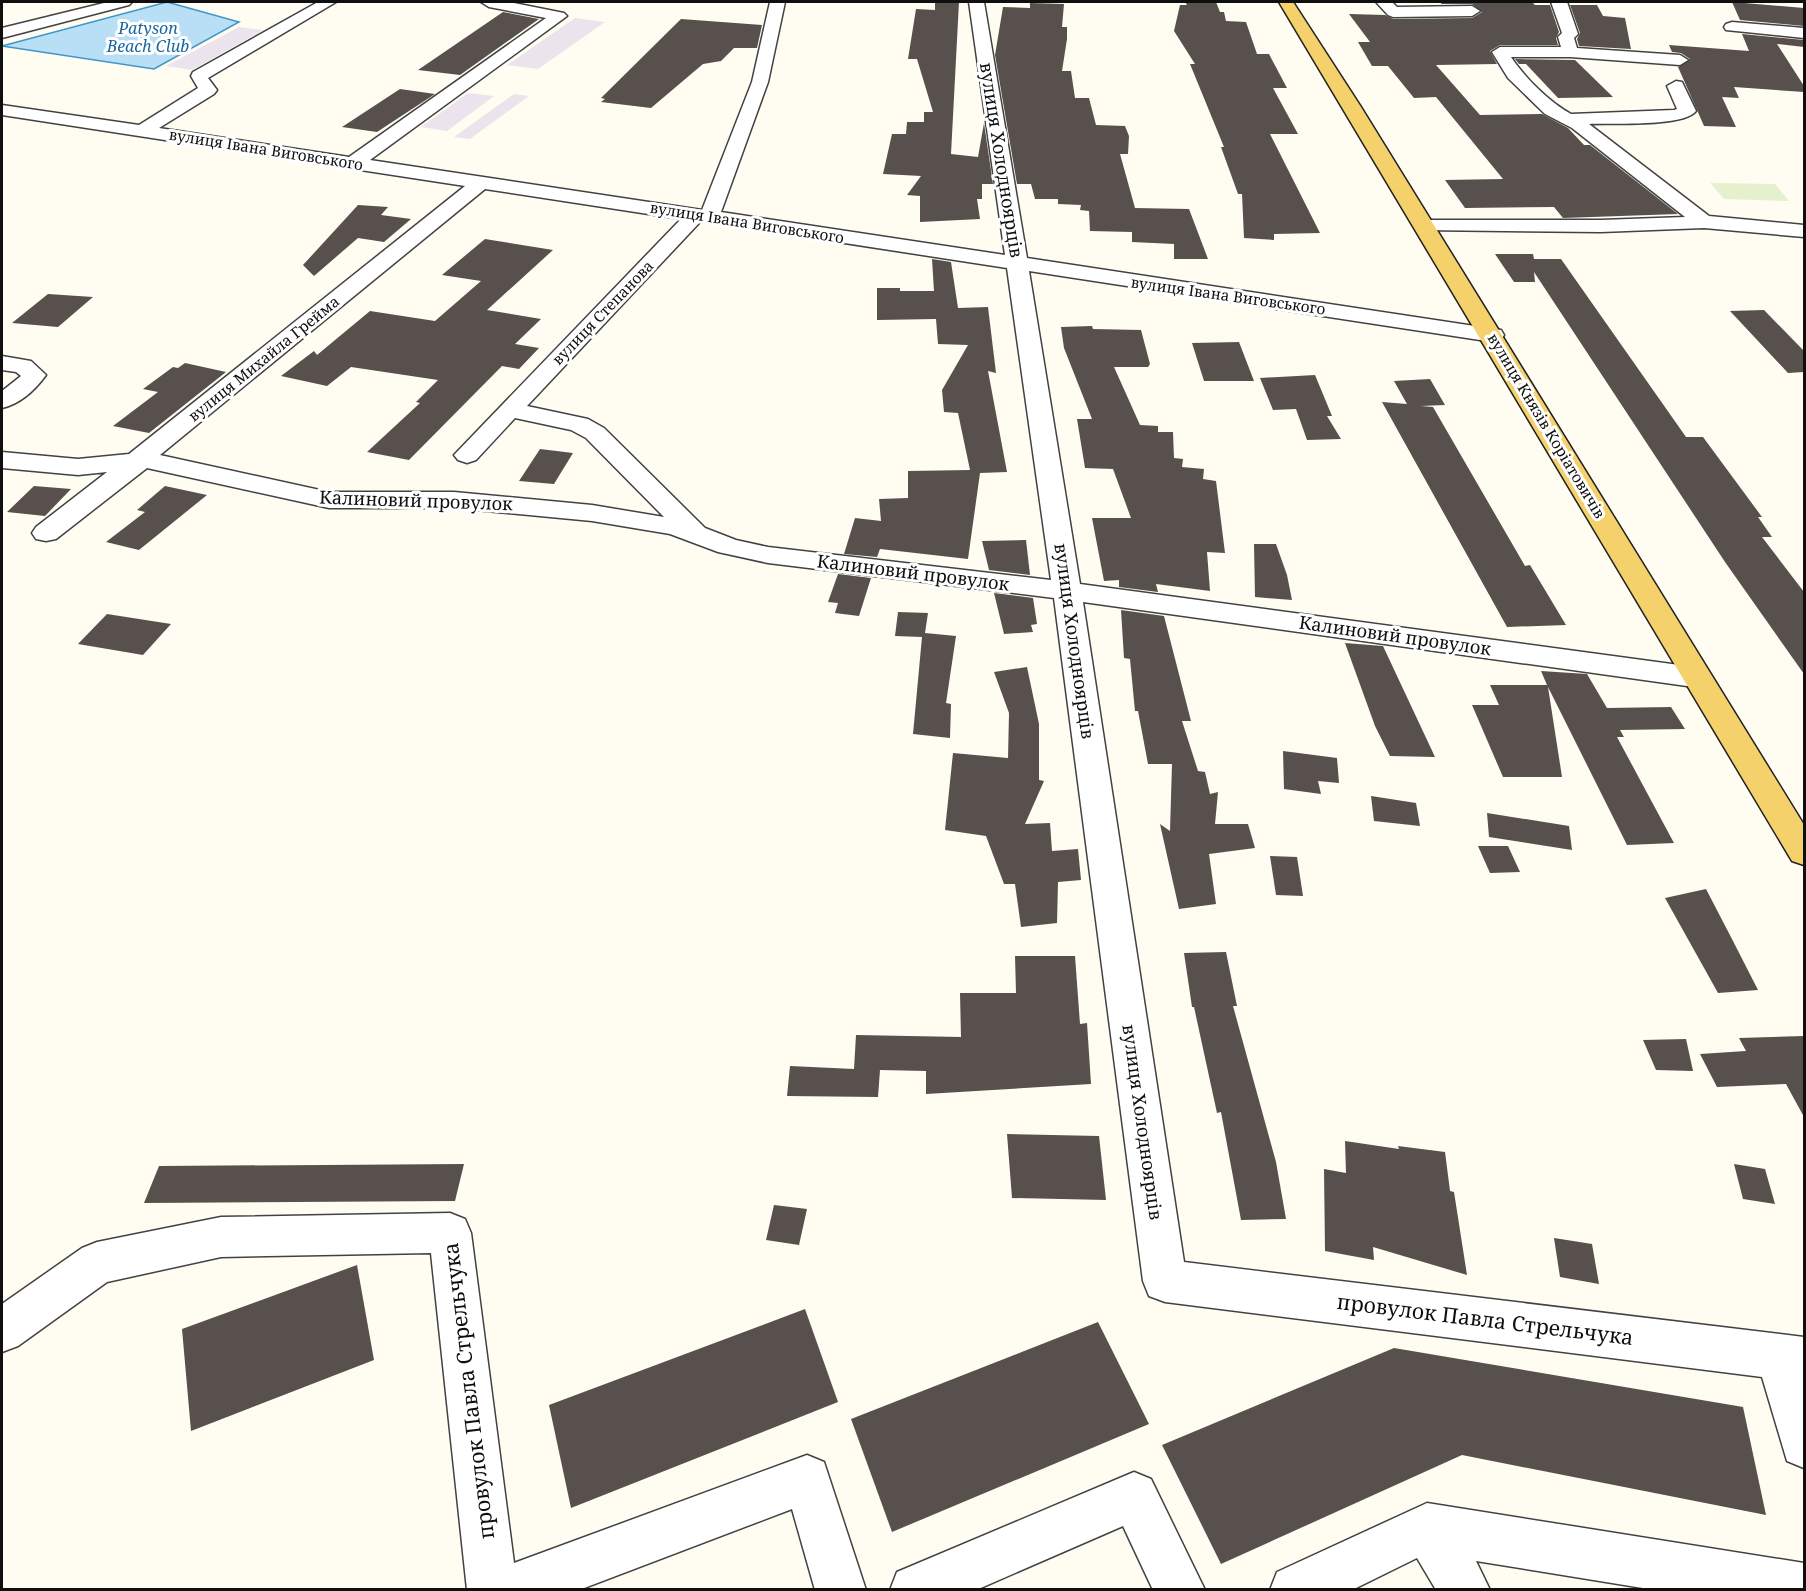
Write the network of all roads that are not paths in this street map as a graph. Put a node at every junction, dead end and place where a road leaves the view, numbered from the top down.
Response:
1 (124, 2) edge
2 (328, 2) edge
3 (489, 2) edge
4 (778, 2) edge
5 (977, 2) edge
6 (1286, 2) edge
7 (1384, 2) edge
8 (1559, 2) edge
9 (1468, 6) edge
10 (1732, 27) dead end
11 (2, 33) edge
12 (1804, 33) edge
13 (1570, 43) junction
14 (1500, 52) junction
15 (1680, 60) dead end
16 (1676, 86) dead end
17 (2, 110) edge
18 (1569, 119) junction
19 (142, 131) junction
20 (353, 163) junction
21 (480, 183) junction
22 (702, 216) junction
23 (1704, 222) junction
24 (1428, 226) junction
25 (1804, 231) edge
26 (1018, 264) junction
27 (1493, 335) junction
28 (2, 363) edge
29 (2, 401) edge
30 (510, 410) junction
31 (467, 455) dead end
32 (2, 460) edge
33 (137, 460) junction
34 (694, 532) junction
35 (46, 533) dead end
36 (1067, 591) junction
37 (1694, 677) junction
38 (1804, 852) edge
39 (1165, 1281) joint
40 (2, 1330) edge
41 (1792, 1358) edge
42 (1804, 1444) edge
43 (1427, 1528) junction
44 (1804, 1588) edge
45 (492, 1590) edge
46 (511, 1590) edge
47 (841, 1590) edge
48 (915, 1590) edge
49 (1180, 1590) edge
50 (1295, 1590) edge
51 (1465, 1590) edge

1 - 11 street
2 - 19 street
3 - 20 street
4 - 22 street
5 - 26 street, вулиця Холодноярців
6 - 24 main road, вулиця Князів Коріатовичів
7 - 9 street
8 - 13 street
9 - 14 street
10 - 12 street
13 - 14 street
13 - 15 street
14 - 18 street
16 - 18 street
17 - 19 street, вулиця Івана Виговського
18 - 23 street
19 - 20 street, вулиця Івана Виговського
20 - 21 street, вулиця Івана Виговського
21 - 22 street, вулиця Івана Виговського
21 - 33 street, вулиця Михайла Грейма
22 - 26 street, вулиця Івана Виговського
22 - 30 street, вулиця Степанова
23 - 24 street
23 - 25 street
24 - 27 main road, вулиця Князів Коріатовичів
26 - 27 street, вулиця Івана Виговського
26 - 36 street, вулиця Холодноярців
27 - 37 main road, вулиця Князів Коріатовичів
28 - 29 street
30 - 31 street, вулиця Степанова
30 - 34 street
32 - 33 street, Калиновий провулок
33 - 34 street, Калиновий провулок
33 - 35 street, вулиця Михайла Грейма
34 - 36 street, Калиновий провулок
36 - 37 street, Калиновий провулок
36 - 39 street, вулиця Холодноярців
37 - 38 main road, вулиця Князів Коріатовичів
39 - 41 street, провулок Павла Стрельчука
40 - 45 street, провулок Павла Стрельчука
41 - 42 street
43 - 44 street
43 - 50 street
43 - 51 street
46 - 47 street
48 - 49 street

